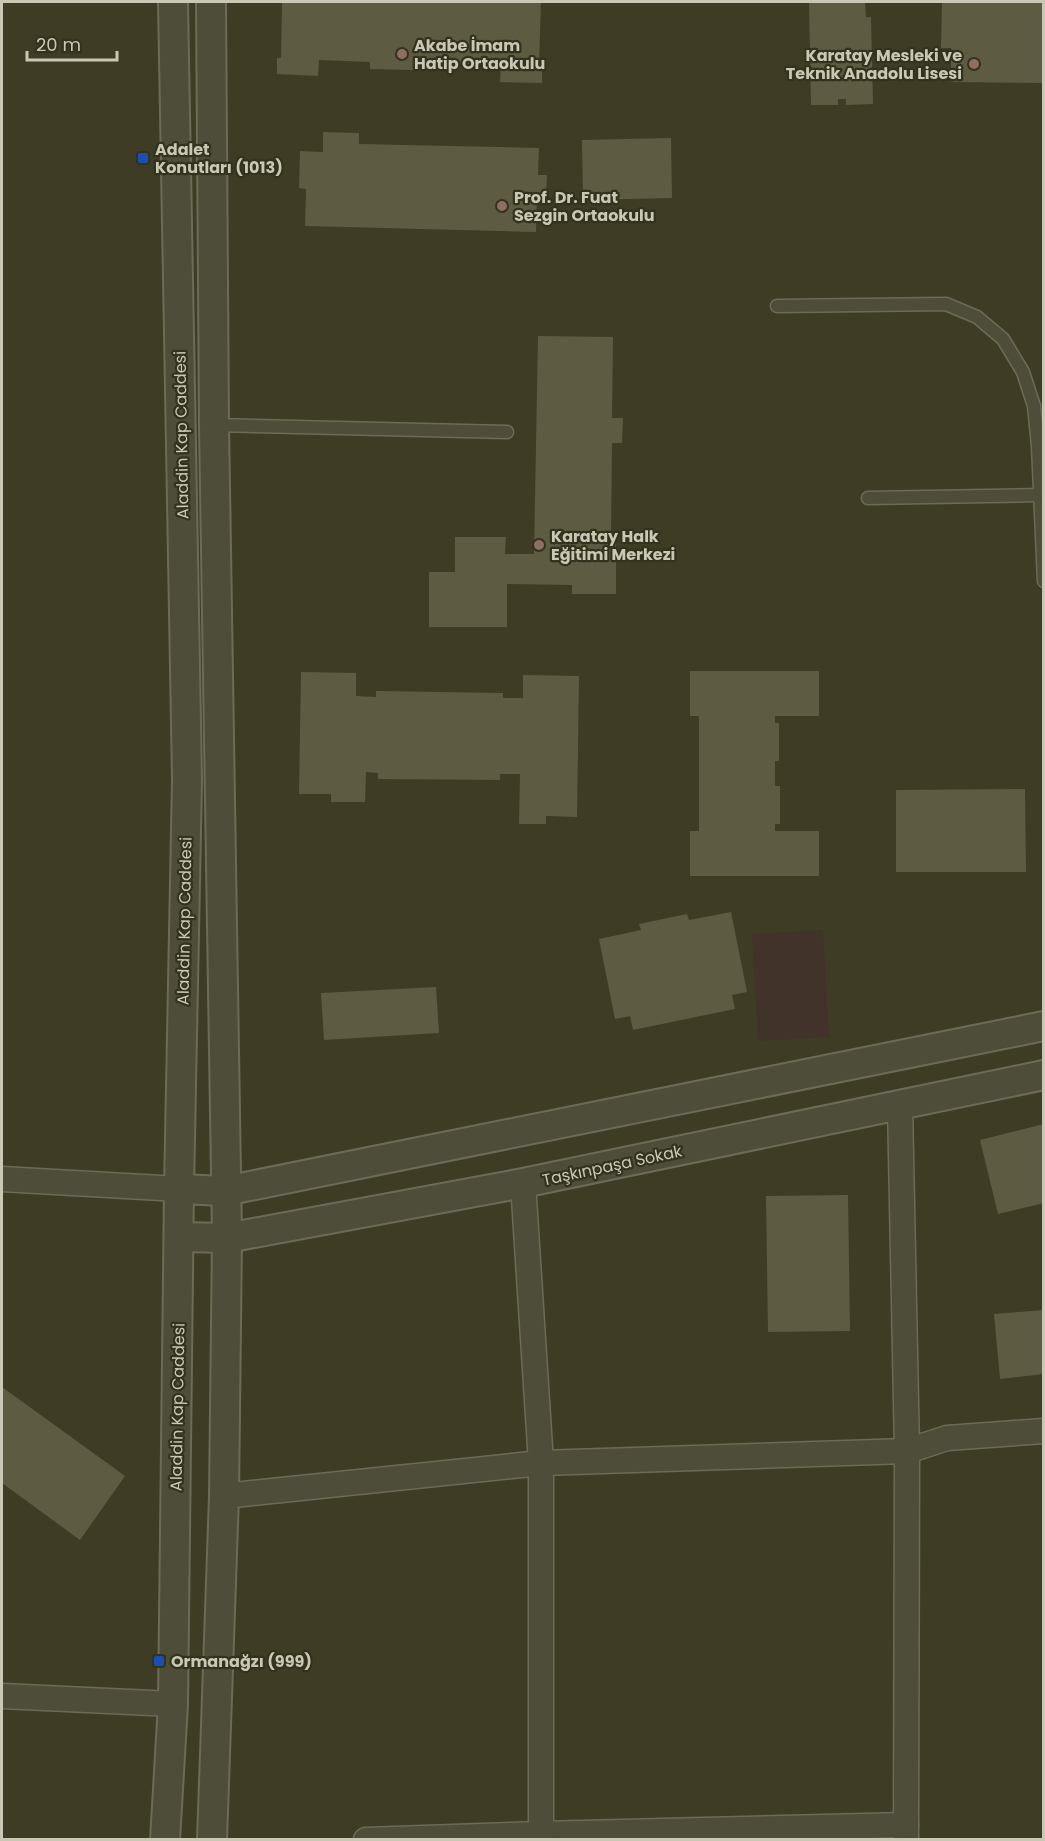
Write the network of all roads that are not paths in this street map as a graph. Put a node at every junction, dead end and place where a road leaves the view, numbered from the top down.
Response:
1 (173, 2) edge
2 (211, 2) edge
3 (777, 306) dead end
4 (214, 425) junction
5 (507, 432) dead end
6 (1040, 495) junction
7 (868, 498) dead end
8 (1044, 581) edge
9 (1044, 1026) edge
10 (1044, 1075) edge
11 (900, 1105) junction
12 (2, 1179) edge
13 (524, 1183) junction
14 (179, 1189) junction
15 (225, 1191) junction
16 (179, 1237) junction
17 (227, 1238) junction
18 (1044, 1431) edge
19 (907, 1451) junction
20 (541, 1463) junction
21 (224, 1496) junction
22 (2, 1696) edge
23 (173, 1704) junction
24 (906, 1832) edge
25 (541, 1834) junction
26 (165, 1839) edge
27 (212, 1839) edge
28 (366, 1839) edge

1 - 14 street, Aladdin Kap Caddesi
2 - 4 street, Aladdin Kap Caddesi
3 - 6 lane
4 - 5 lane
4 - 15 street, Aladdin Kap Caddesi
6 - 7 lane
6 - 8 lane
9 - 15 street
10 - 11 street, Taşkınpaşa Sokak
11 - 13 street, Taşkınpaşa Sokak
11 - 19 street
12 - 14 street
13 - 17 street, Taşkınpaşa Sokak
13 - 20 street
14 - 15 street
14 - 16 street, Aladdin Kap Caddesi
15 - 17 street, Aladdin Kap Caddesi
16 - 17 street, Taşkınpaşa Sokak
16 - 23 street, Aladdin Kap Caddesi
17 - 21 street, Aladdin Kap Caddesi
18 - 19 street
19 - 20 street
19 - 24 street
20 - 21 street
20 - 25 street
21 - 27 street, Aladdin Kap Caddesi
22 - 23 street
23 - 26 street, Aladdin Kap Caddesi
24 - 25 street
25 - 28 street

